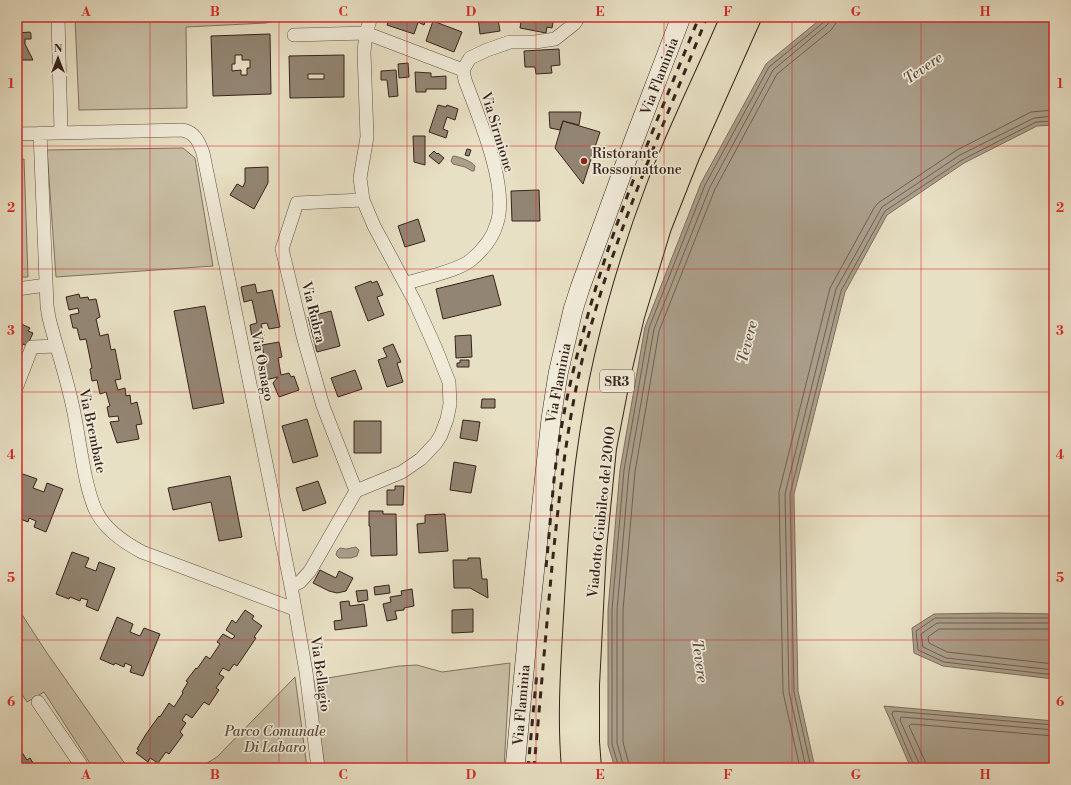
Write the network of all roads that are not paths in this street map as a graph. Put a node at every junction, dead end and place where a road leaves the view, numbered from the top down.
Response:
1 (58, 17) edge
2 (371, 17) edge
3 (579, 17) edge
4 (681, 17) edge
5 (732, 17) edge
6 (750, 17) edge
7 (366, 33) junction
8 (294, 35) dead end
9 (463, 70) junction
10 (61, 132) junction
11 (40, 133) junction
12 (17, 134) edge
13 (363, 200) junction
14 (406, 283) junction
15 (46, 286) junction
16 (17, 290) edge
17 (56, 346) junction
18 (17, 386) edge
19 (356, 491) junction
20 (291, 586) junction
21 (294, 609) junction
22 (38, 702) dead end
23 (83, 768) edge
24 (318, 768) edge
25 (515, 768) edge
26 (573, 768) edge
27 (590, 768) edge

1 - 10 street
2 - 7 street
3 - 9 street
4 - 25 street, Via Flaminia
5 - 26 highway, Viadotto Giubileo del 2000 / SR3
6 - 27 highway, Viadotto Giubileo del 2000 / SR3
7 - 8 street
7 - 9 street
7 - 13 street
9 - 14 street, Via Sirmione
10 - 11 street
10 - 20 street, Via Osnago
11 - 12 street
11 - 15 street, Via Brembate
13 - 14 street
13 - 19 street, Via Rubra
14 - 19 street
15 - 16 street
15 - 17 street, Via Brembate
17 - 18 street
17 - 21 street, Via Brembate
19 - 20 street
20 - 21 street, Via Osnago
21 - 24 street, Via Bellagio
22 - 23 street

